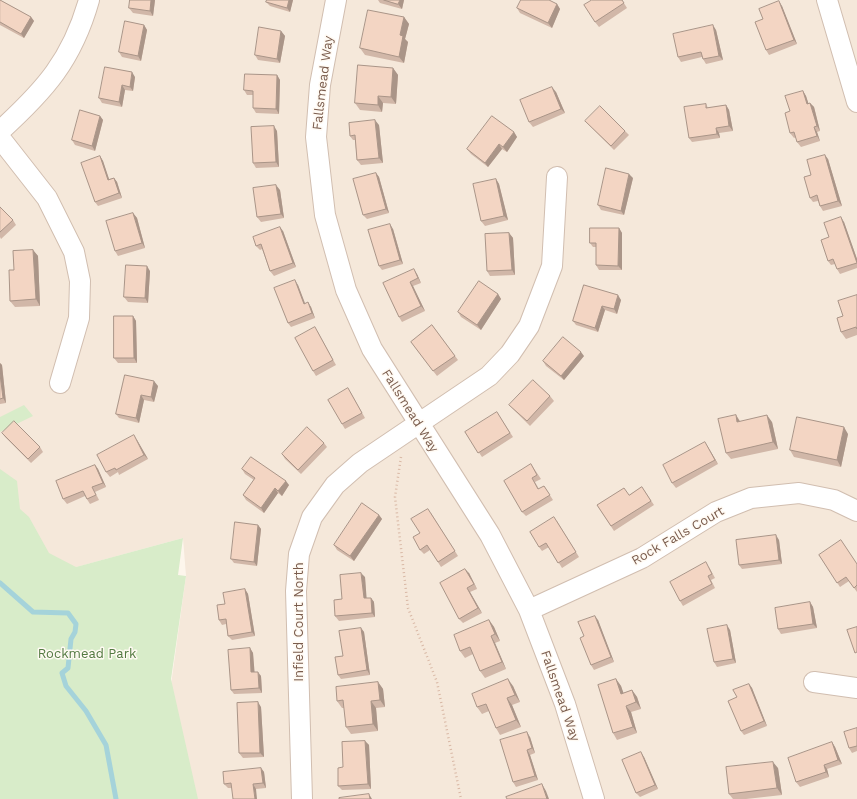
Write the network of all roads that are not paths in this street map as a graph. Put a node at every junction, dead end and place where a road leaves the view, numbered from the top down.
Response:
1 (89, 0) edge
2 (336, 0) edge
3 (827, 0) edge
4 (857, 102) edge
5 (0, 131) edge
6 (0, 138) edge
7 (557, 177) dead end
8 (60, 383) dead end
9 (418, 424) junction
10 (857, 511) edge
11 (529, 610) junction
12 (814, 682) dead end
13 (857, 688) edge
14 (302, 799) edge
15 (594, 799) edge

1 - 5 street
2 - 9 street, Fallsmead Way
3 - 4 street
6 - 8 street
7 - 9 street, Infield Court North
9 - 11 street, Fallsmead Way
9 - 14 street, Infield Court North
10 - 11 street, Rock Falls Court
11 - 15 street, Fallsmead Way
12 - 13 street

